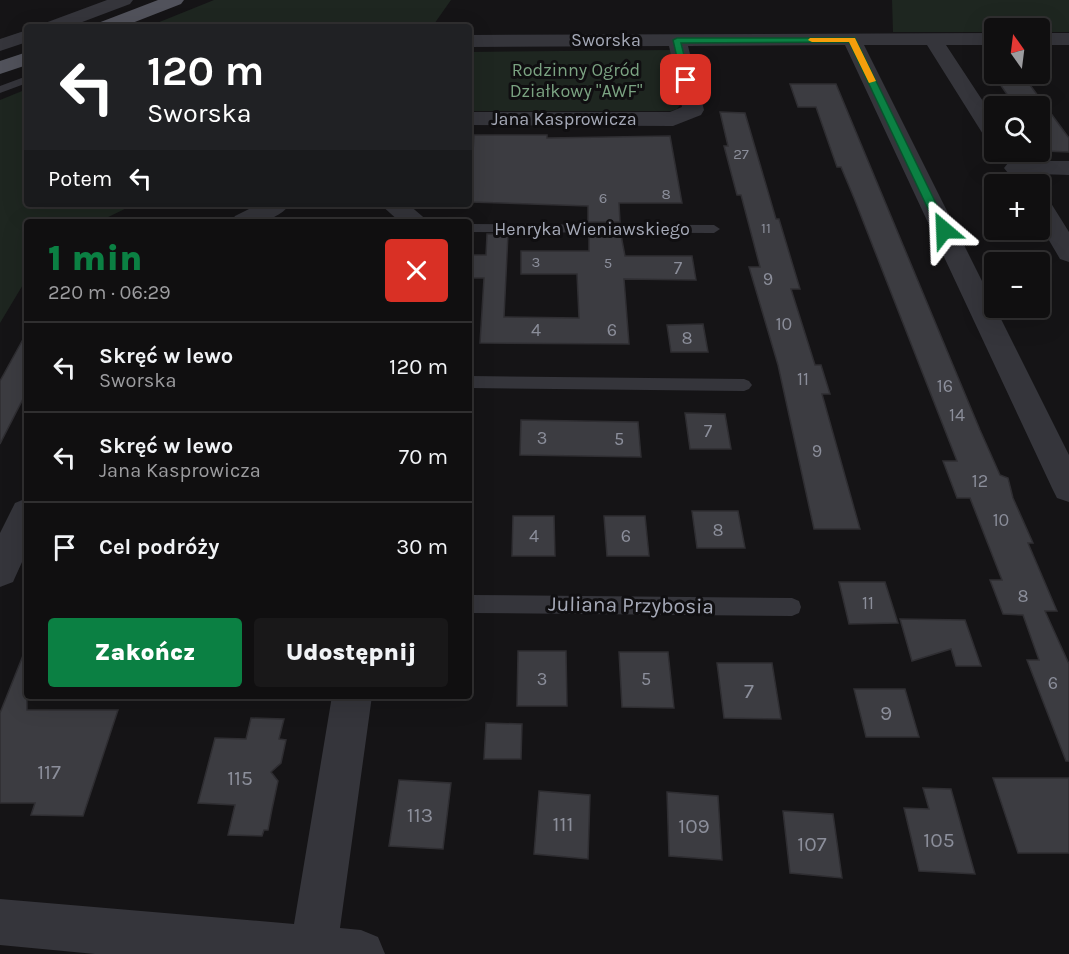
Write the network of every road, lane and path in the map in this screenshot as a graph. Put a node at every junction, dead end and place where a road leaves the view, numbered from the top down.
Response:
1 (124, 0) edge
2 (175, 0) edge
3 (60, 24) edge
4 (113, 24) edge
5 (24, 37) edge
6 (984, 39) edge
7 (1050, 39) edge
8 (1069, 39) edge
9 (677, 40) junction
10 (852, 40) junction
11 (933, 40) junction
12 (472, 41) edge
13 (0, 45) edge
14 (24, 58) edge
15 (0, 68) edge
16 (24, 80) edge
17 (0, 90) edge
18 (472, 119) edge
19 (984, 119) edge
20 (1016, 168) edge
21 (1069, 168) edge
22 (272, 207) edge
23 (396, 207) edge
24 (250, 219) edge
25 (412, 219) edge
26 (1050, 222) edge
27 (472, 228) edge
28 (714, 229) dead end
29 (1069, 253) edge
30 (472, 382) edge
31 (744, 385) dead end
32 (1069, 488) edge
33 (24, 519) edge
34 (0, 571) edge
35 (472, 604) edge
36 (792, 607) dead end
37 (352, 699) edge
38 (0, 922) edge
39 (313, 951) junction
40 (361, 954) edge

1 - 3 street
2 - 4 main road
5 - 13 street
6 - 11 street, Sworska
7 - 8 street
9 - 10 street, Sworska
9 - 12 street, Sworska
9 - 18 street, Jana Kasprowicza
10 - 11 street, Sworska
10 - 32 street
11 - 19 street
14 - 15 main road
16 - 17 lane
20 - 21 street
22 - 24 street
23 - 25 street
26 - 29 street
27 - 28 lane, Henryka Wieniawskiego
30 - 31 lane
33 - 34 street
35 - 36 lane, Juliana Przybosia
37 - 39 street
38 - 39 street
39 - 40 street

